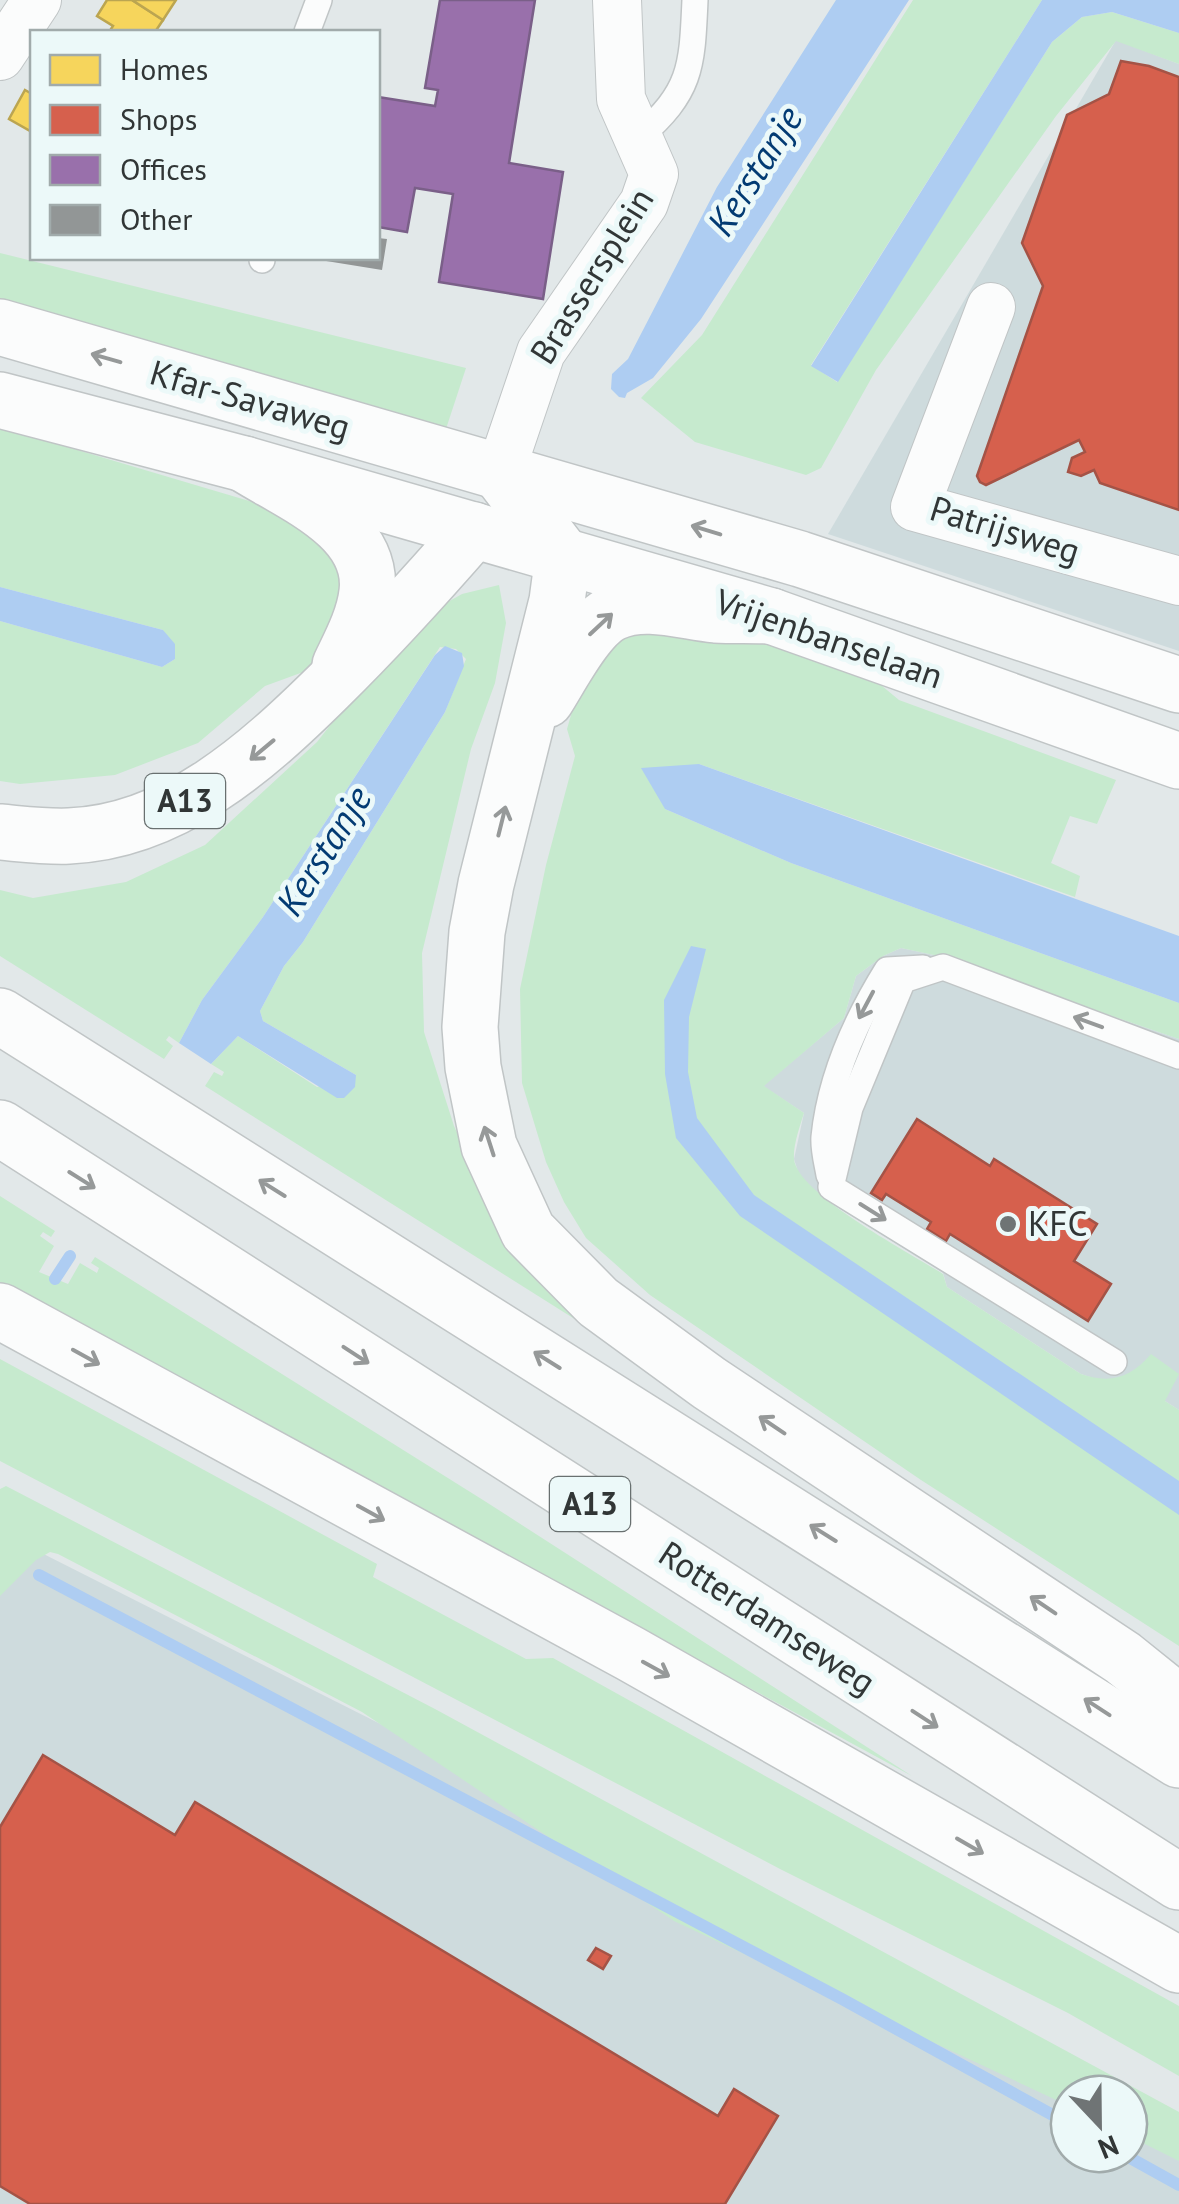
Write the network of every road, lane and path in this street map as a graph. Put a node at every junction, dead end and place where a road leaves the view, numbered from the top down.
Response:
1 (37, 0) edge
2 (319, 0) edge
3 (617, 0) edge
4 (695, 0) edge
5 (309, 30) edge
6 (0, 56) edge
7 (640, 137) junction
8 (991, 308) dead end
9 (0, 327) edge
10 (0, 400) edge
11 (244, 464) junction
12 (500, 473) junction
13 (474, 530) junction
14 (563, 556) junction
15 (1179, 581) edge
16 (771, 616) junction
17 (332, 683) junction
18 (1179, 685) edge
19 (525, 732) junction
20 (1179, 761) edge
21 (0, 832) edge
22 (0, 1016) edge
23 (1179, 1056) edge
24 (0, 1128) edge
25 (0, 1311) edge
26 (1114, 1362) dead end
27 (1179, 1703) edge
28 (1179, 1760) edge
29 (1179, 1882) edge
30 (1179, 1964) edge

1 - 6 street
2 - 5 lane
3 - 7 street, Brassersplein
4 - 7 lane, Brassersplein
7 - 12 street, Brassersplein
8 - 15 street, Patrijsweg
12 -> 9 main road, Kfar-Savaweg
10 - 11 main road, Kfar-Savaweg
11 - 13 main road, Kfar-Savaweg
11 - 17 main road, A13
12 - 13 main road
12 - 14 main road
18 -> 12 main road, Vrijenbanselaan
13 - 14 main road, Vrijenbanselaan
13 - 17 main road, A13
14 - 16 main road, Vrijenbanselaan
14 - 19 main road
19 -> 16 main road
16 - 20 main road, Vrijenbanselaan
17 -> 21 main road, A13
27 -> 19 main road
28 -> 22 main road
23 -> 26 lane
24 -> 29 main road, Rotterdamseweg / A13
25 -> 30 main road

